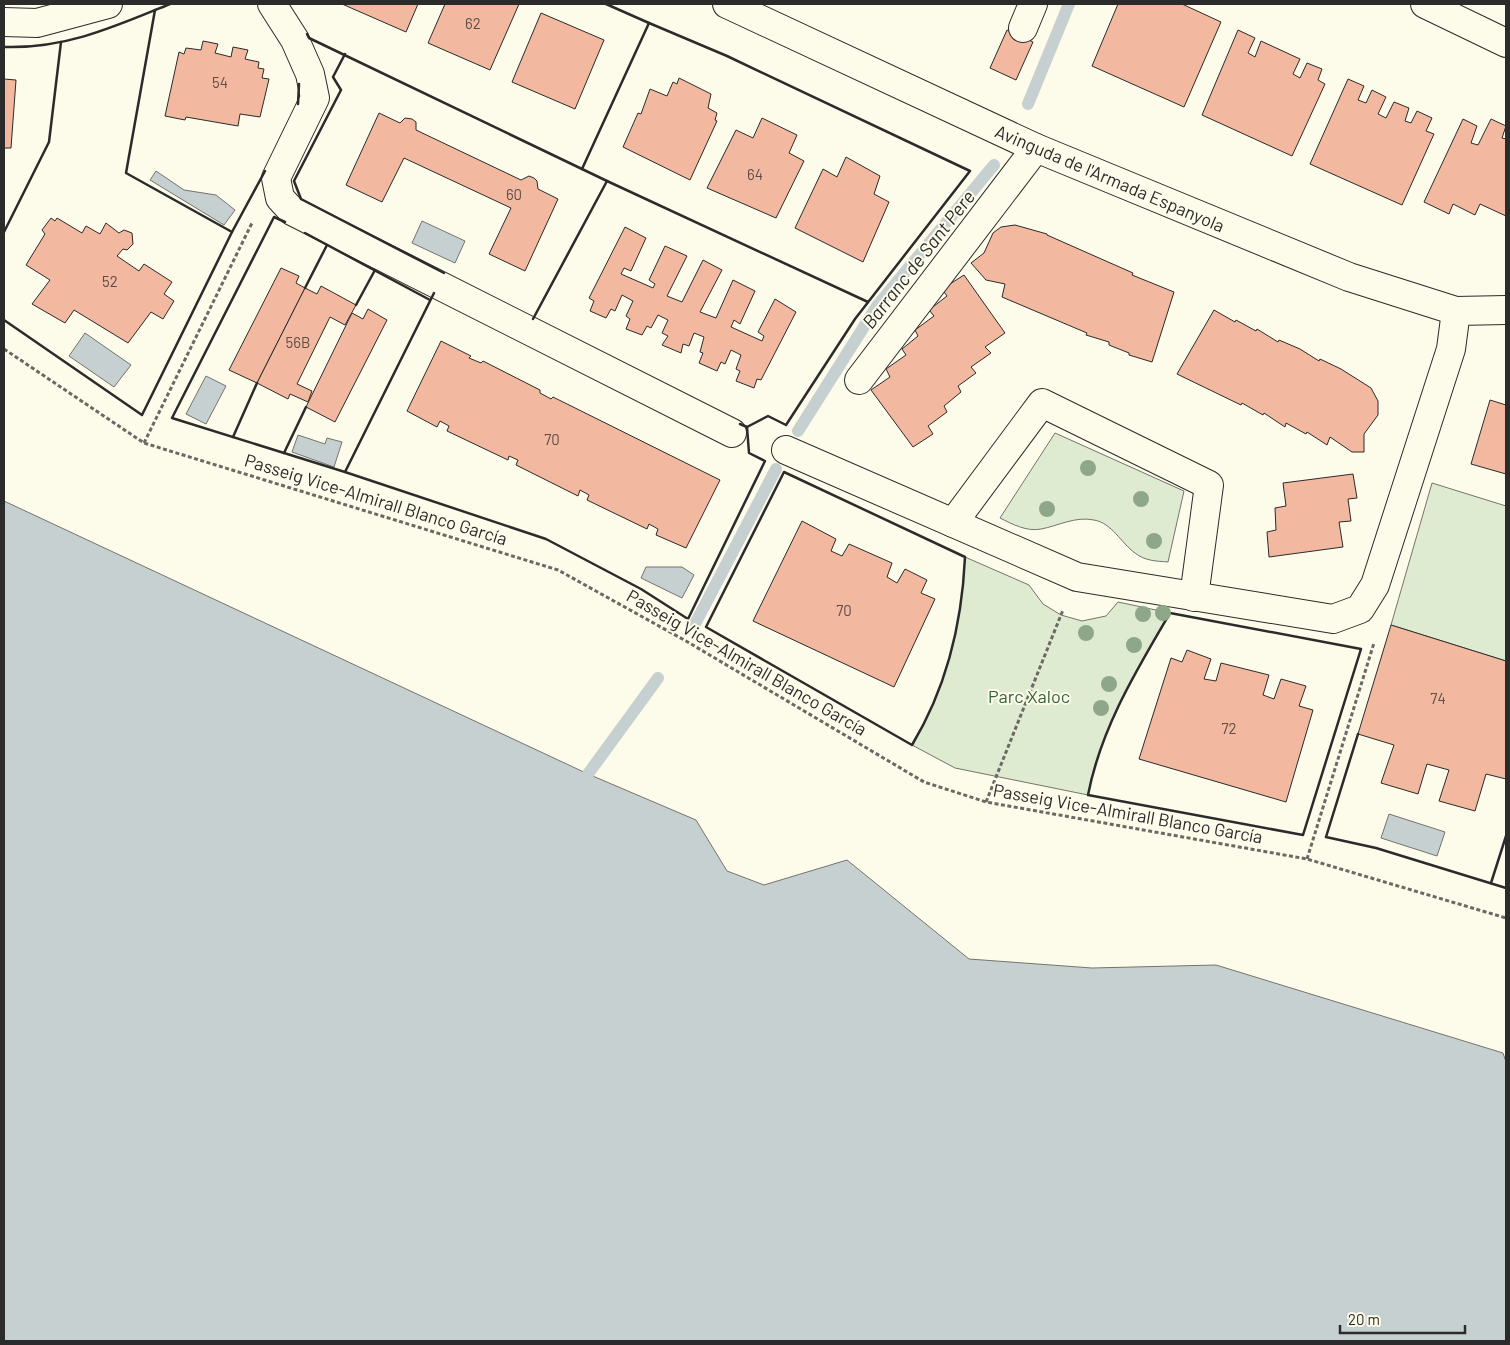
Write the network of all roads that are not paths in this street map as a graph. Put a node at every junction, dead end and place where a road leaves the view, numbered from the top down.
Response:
1 (108, 4) edge
2 (272, 4) edge
3 (727, 4) edge
4 (1425, 4) edge
5 (4, 22) edge
6 (1506, 43) edge
7 (1036, 148) junction
8 (1456, 310) junction
9 (1506, 310) edge
10 (859, 380) dead end
11 (732, 433) dead end
12 (786, 450) dead end
13 (952, 523) junction
14 (1194, 597) junction

1 - 5 street
2 - 11 street
3 - 7 street, Avinguda de l'Armada Espanyola
4 - 6 street
7 - 8 street, Avinguda de l'Armada Espanyola
7 - 10 street
8 - 9 street, Avinguda de l'Armada Espanyola
8 - 14 street
12 - 13 street
13 - 14 street
13 - 14 street

